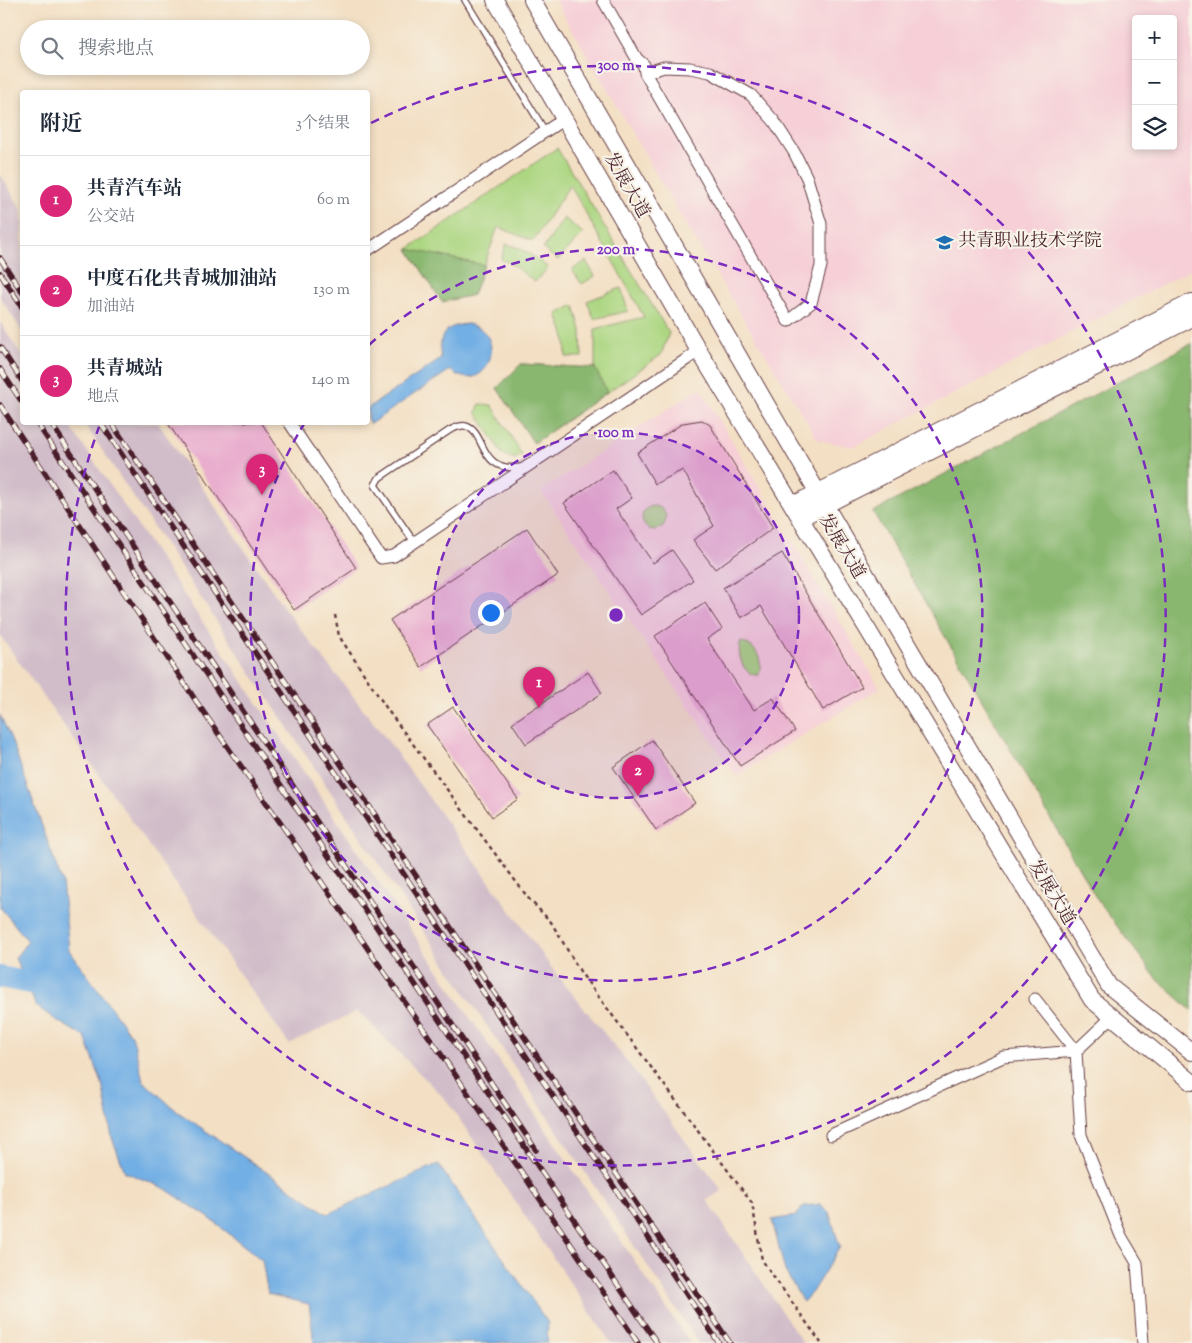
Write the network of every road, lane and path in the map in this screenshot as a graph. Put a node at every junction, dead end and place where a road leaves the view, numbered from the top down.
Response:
1 (465, 0) edge
2 (494, 0) edge
3 (532, 0) edge
4 (603, 0) edge
5 (645, 73) junction
6 (564, 119) junction
7 (545, 132) junction
8 (370, 249) edge
9 (1192, 302) edge
10 (1192, 318) edge
11 (700, 351) junction
12 (291, 425) edge
13 (528, 466) junction
14 (821, 499) junction
15 (797, 512) junction
16 (414, 542) junction
17 (336, 615) dead end
18 (1035, 1000) dead end
19 (1112, 1017) junction
20 (1076, 1050) junction
21 (1192, 1052) edge
22 (1192, 1082) edge
23 (831, 1135) dead end
24 (820, 1343) edge
25 (1143, 1343) edge

1 - 7 lane
2 - 6 main road, 发展大道
3 - 14 main road, 发展大道
4 - 5 street
5 - 5 street
6 - 7 street
6 - 11 main road, 发展大道
7 - 8 street
9 - 14 main road
10 - 14 main road
11 - 13 street
11 - 15 main road, 发展大道
12 - 16 street
13 - 16 street
13 - 16 lane
14 - 15 main road
14 - 21 main road, 发展大道
15 - 19 main road, 发展大道
17 - 24 path
18 - 20 street
19 - 20 street
19 - 22 main road, 发展大道
20 - 23 street
20 - 25 street

